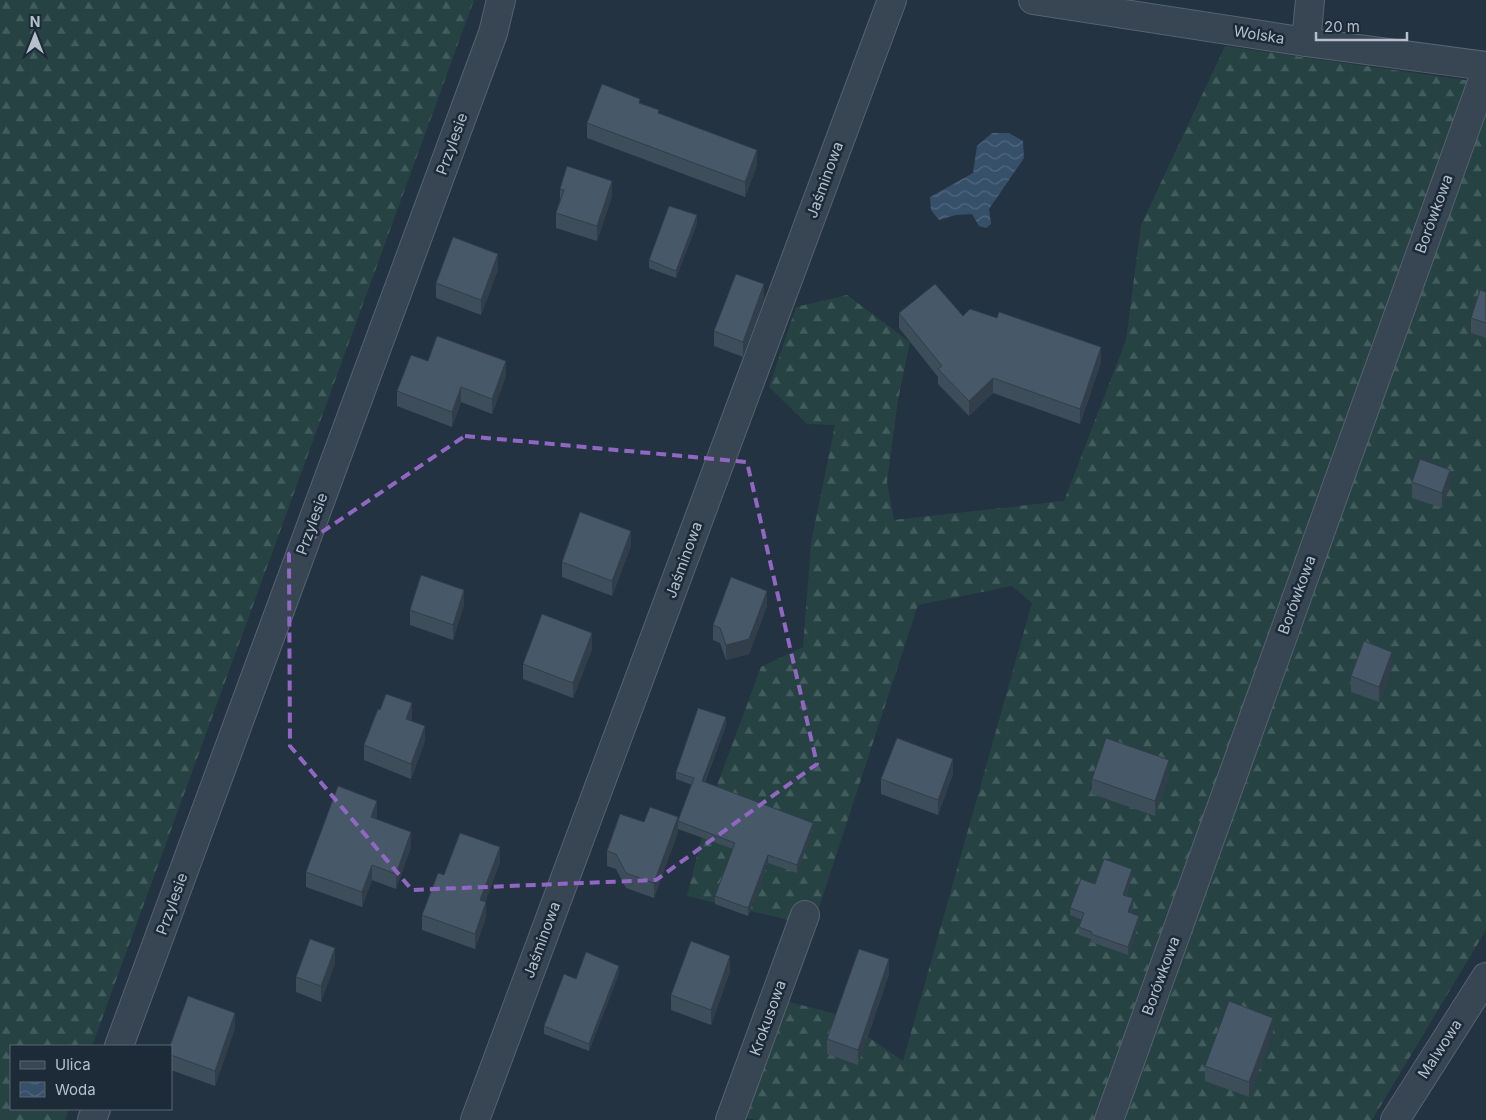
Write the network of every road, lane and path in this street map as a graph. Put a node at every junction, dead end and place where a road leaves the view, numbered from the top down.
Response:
1 (501, 0) edge
2 (892, 0) edge
3 (1033, 0) edge
4 (1310, 0) edge
5 (1306, 42) junction
6 (1486, 66) edge
7 (1486, 70) edge
8 (805, 916) dead end
9 (1486, 977) edge
10 (119, 1045) edge
11 (475, 1120) edge
12 (730, 1120) edge
13 (1109, 1120) edge
14 (1395, 1120) edge

1 - 10 street, Przylesie
2 - 11 street, Jaśminowa
3 - 5 street, Wolska
4 - 5 street
5 - 6 street, Wolska
7 - 13 street, Borówkowa
8 - 12 street, Krokusowa
9 - 14 street, Malwowa

